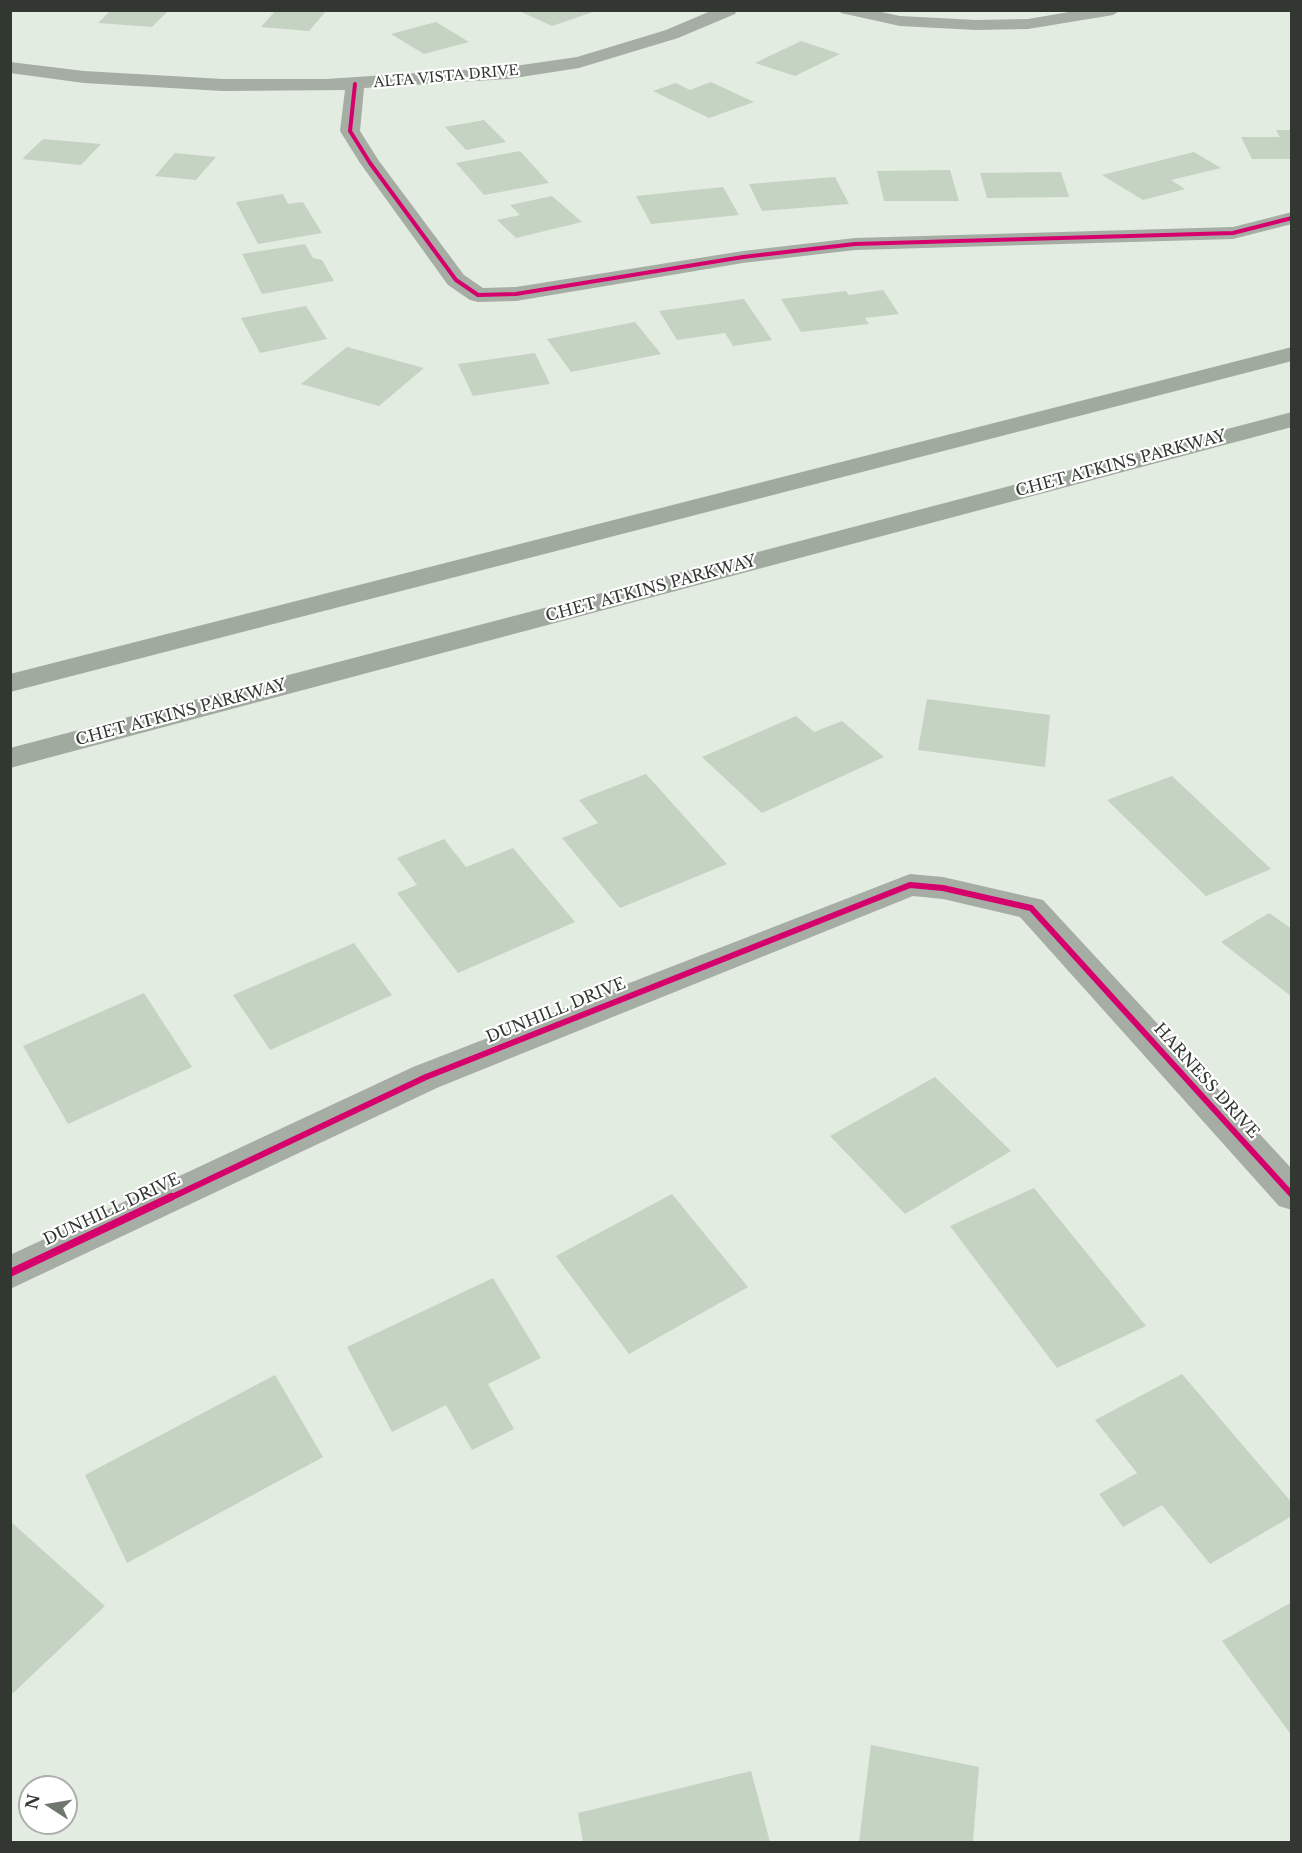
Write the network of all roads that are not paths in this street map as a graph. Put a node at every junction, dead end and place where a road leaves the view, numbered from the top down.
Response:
1 (729, 10) edge
2 (847, 10) edge
3 (1113, 10) edge
4 (10, 67) edge
5 (355, 84) junction
6 (1292, 218) edge
7 (1292, 354) edge
8 (1292, 419) edge
9 (10, 683) edge
10 (10, 758) edge
11 (1101, 986) joint
12 (1292, 1195) edge
13 (10, 1273) edge

1 - 5 street, ALTA VISTA DRIVE
2 - 3 lane
4 - 5 street, ALTA VISTA DRIVE
5 - 6 street
7 - 9 highway
8 - 10 highway, CHET ATKINS PARKWAY
11 - 12 street, HARNESS DRIVE
11 - 13 street, DUNHILL DRIVE

